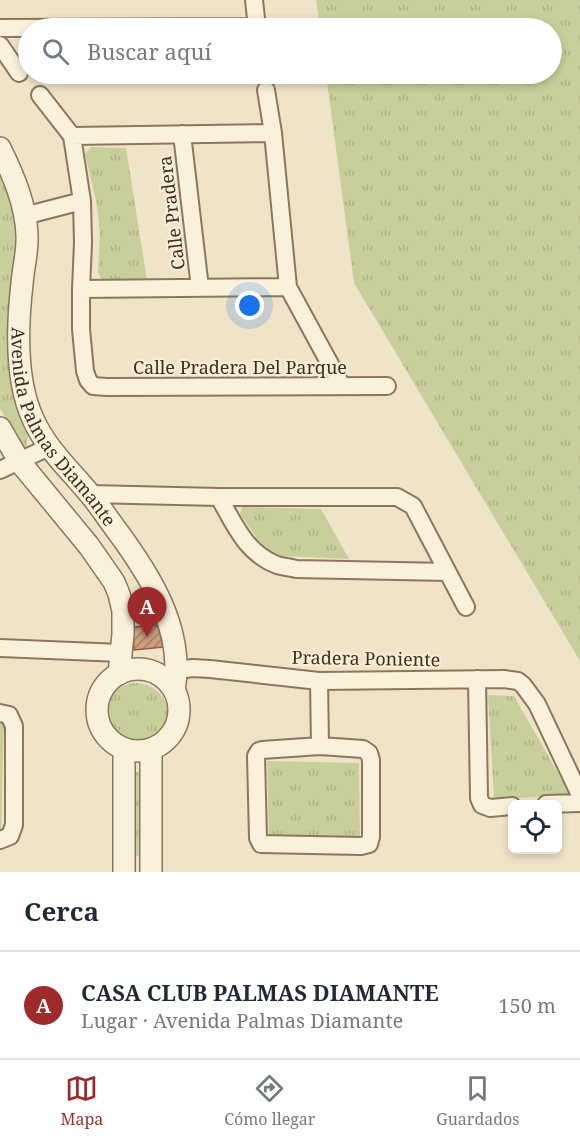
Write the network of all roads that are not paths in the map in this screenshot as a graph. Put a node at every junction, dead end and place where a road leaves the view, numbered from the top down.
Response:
1 (254, 0) edge
2 (256, 18) edge
3 (0, 28) edge
4 (18, 28) edge
5 (0, 45) edge
6 (18, 72) edge
7 (265, 84) edge
8 (40, 95) dead end
9 (273, 133) junction
10 (182, 134) junction
11 (72, 136) junction
12 (0, 148) edge
13 (82, 201) junction
14 (24, 216) junction
15 (288, 287) junction
16 (200, 288) junction
17 (81, 289) junction
18 (342, 386) junction
19 (387, 386) dead end
20 (0, 428) edge
21 (48, 447) junction
22 (10, 466) edge
23 (90, 494) junction
24 (219, 497) junction
25 (447, 572) junction
26 (466, 607) dead end
27 (0, 648) edge
28 (121, 653) junction
29 (119, 674) junction
30 (477, 679) junction
31 (175, 680) junction
32 (319, 681) junction
33 (0, 713) edge
34 (320, 746) junction
35 (124, 749) junction
36 (151, 749) junction
37 (580, 795) edge
38 (580, 802) edge
39 (562, 803) edge
40 (508, 806) edge
41 (0, 840) edge
42 (124, 872) edge
43 (152, 872) edge

1 - 2 street
3 - 4 street
5 - 6 street
7 - 9 street
8 - 11 street
9 - 10 street
9 - 15 street
10 - 11 street
10 - 16 street, Calle Pradera
11 - 13 street
12 - 14 street, Avenida Palmas Diamante
13 - 14 street
13 - 17 street
14 - 21 street, Avenida Palmas Diamante
15 - 16 street
15 - 18 street
16 - 17 street
17 - 18 street, Calle Pradera Del Parque
18 - 19 street, Calle Pradera Del Parque
20 - 22 street, Avenida Palmas Diamante
21 - 22 street
21 - 23 street, Avenida Palmas Diamante
22 - 28 street, Avenida Palmas Diamante
23 - 24 street
23 - 31 street, Avenida Palmas Diamante
24 - 25 street
24 - 25 street
25 - 26 street
27 - 28 street
28 - 29 street, Avenida Palmas Diamante
29 - 31 street
29 - 35 street
30 - 32 street, Pradera Poniente
30 - 37 street, Pradera Poniente
30 - 40 street
31 - 32 street, Pradera Poniente
31 - 36 street
32 - 34 street
33 - 41 street
34 - 34 street
35 - 36 street
35 - 42 street
36 - 43 street
38 - 39 street
42 - 43 street

